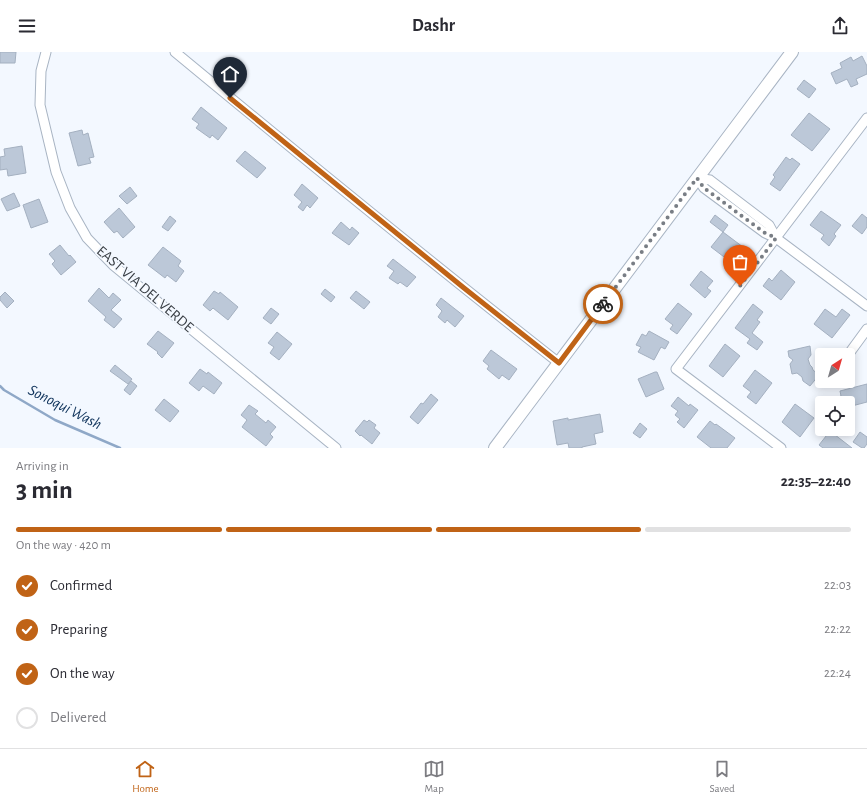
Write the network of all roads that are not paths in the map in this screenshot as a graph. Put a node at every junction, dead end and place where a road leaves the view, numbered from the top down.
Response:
1 (46, 52) edge
2 (175, 52) edge
3 (792, 52) edge
4 (867, 118) edge
5 (697, 178) junction
6 (776, 238) junction
7 (867, 306) edge
8 (867, 329) edge
9 (853, 348) edge
10 (559, 363) junction
11 (336, 448) edge
12 (495, 448) edge
13 (781, 448) edge

1 - 11 street, EAST VIA DEL VERDE
2 - 10 street
3 - 5 main road
4 - 6 street
5 - 6 street
5 - 10 main road
6 - 7 street
6 - 13 street
8 - 9 street
10 - 12 main road

